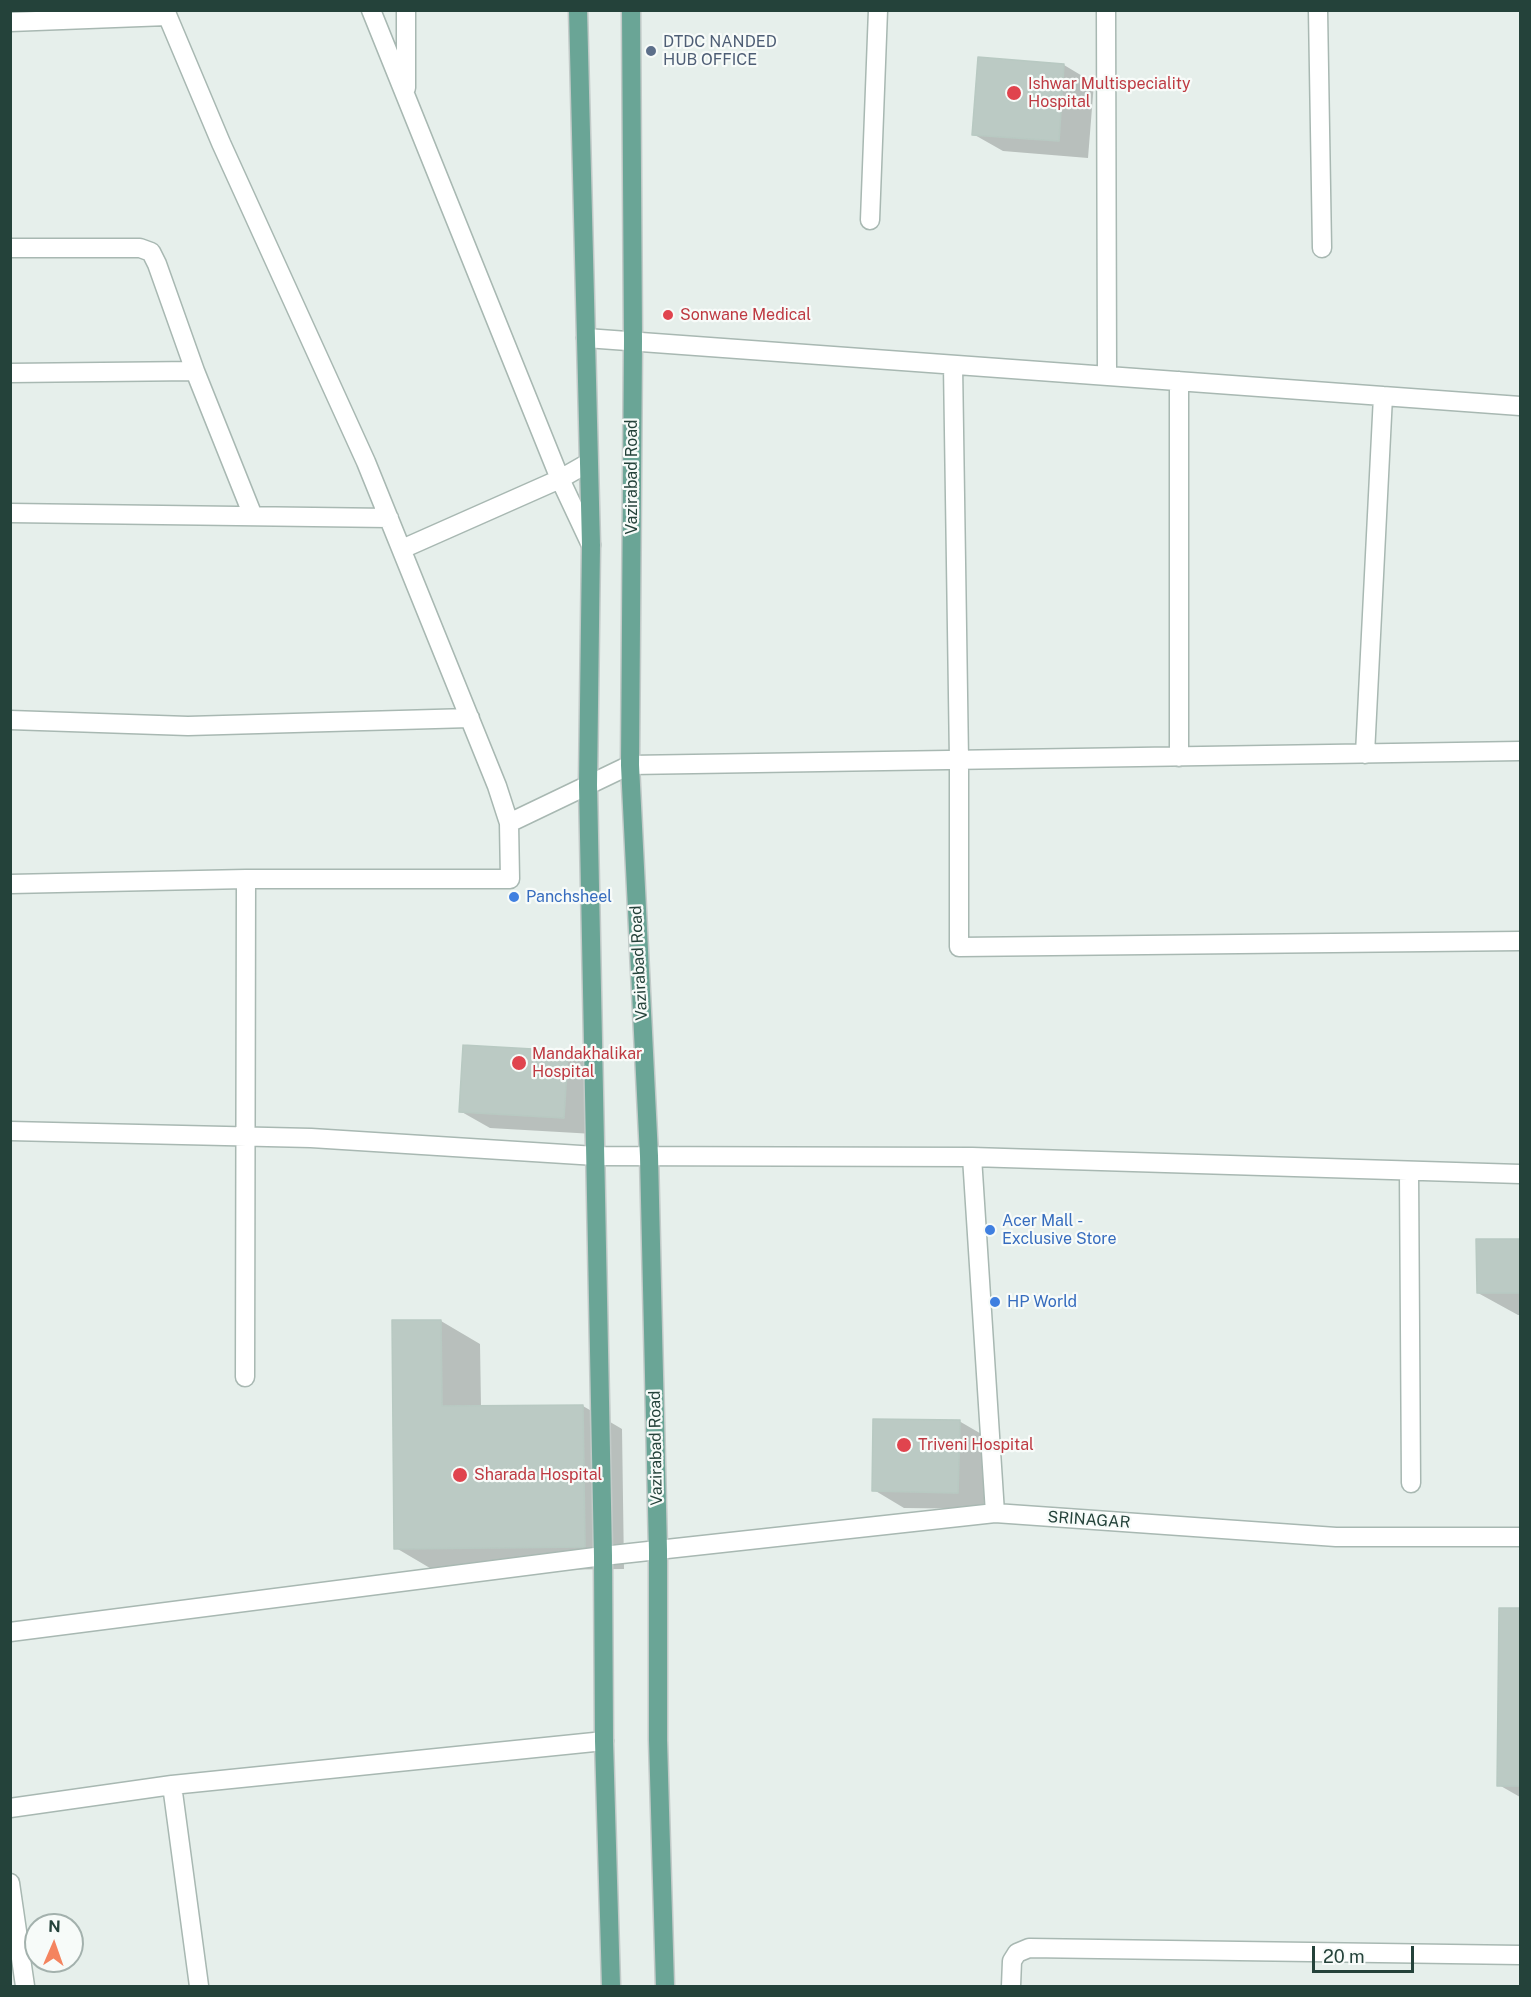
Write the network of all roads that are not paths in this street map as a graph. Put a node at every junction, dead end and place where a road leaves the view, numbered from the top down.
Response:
1 (371, 10) edge
2 (406, 10) edge
3 (578, 10) edge
4 (631, 10) edge
5 (878, 10) edge
6 (1106, 10) edge
7 (1318, 10) edge
8 (166, 13) edge
9 (10, 22) edge
10 (406, 99) junction
11 (870, 220) dead end
12 (10, 248) edge
13 (1322, 248) dead end
14 (586, 338) junction
15 (633, 341) junction
16 (953, 365) junction
17 (195, 371) junction
18 (10, 373) edge
19 (1107, 376) junction
20 (1179, 381) junction
21 (1383, 396) junction
22 (1521, 406) edge
23 (588, 463) junction
24 (560, 479) junction
25 (10, 513) edge
26 (253, 516) junction
27 (389, 518) junction
28 (591, 544) junction
29 (402, 549) junction
30 (470, 718) junction
31 (10, 720) edge
32 (1521, 751) edge
33 (1365, 754) junction
34 (1179, 757) junction
35 (959, 760) junction
36 (630, 765) junction
37 (588, 784) junction
38 (509, 823) junction
39 (246, 879) junction
40 (10, 884) edge
41 (1521, 941) edge
42 (10, 1131) edge
43 (245, 1136) junction
44 (596, 1156) junction
45 (649, 1156) junction
46 (972, 1157) junction
47 (1409, 1172) junction
48 (1521, 1174) edge
49 (245, 1377) dead end
50 (1411, 1483) dead end
51 (995, 1513) junction
52 (1521, 1537) edge
53 (658, 1551) junction
54 (603, 1556) junction
55 (10, 1632) edge
56 (604, 1741) junction
57 (172, 1785) junction
58 (10, 1808) edge
59 (10, 1883) edge
60 (1521, 1955) edge
61 (25, 1986) edge
62 (199, 1986) edge
63 (611, 1986) edge
64 (665, 1986) edge
65 (1011, 1986) edge

1 - 10 street
2 - 10 street
3 - 14 main road
4 - 15 main road, Vazirabad Road
5 - 11 street
6 - 19 street
7 - 13 street
8 - 9 street
8 - 27 street
10 - 24 street
12 - 17 street
14 - 15 street
14 - 23 main road
15 - 16 street
15 - 36 main road, Vazirabad Road
16 - 19 street
16 - 35 street
17 - 18 street
17 - 26 street
19 - 20 street
20 - 21 street
20 - 34 street
21 - 22 street
21 - 33 street
23 - 24 street
23 - 28 main road
24 - 28 street
24 - 29 street
25 - 26 street
26 - 27 street
27 - 29 street
28 - 37 main road
29 - 30 street
30 - 31 street
30 - 38 street
32 - 33 street
33 - 34 street
34 - 35 street
35 - 36 street
35 - 41 street
36 - 37 street
36 - 45 main road, Vazirabad Road
37 - 38 street
37 - 44 main road
38 - 39 street
39 - 40 street
39 - 43 street
42 - 43 street
43 - 44 street
43 - 49 street
44 - 45 street
44 - 54 main road
45 - 46 street
45 - 53 main road, Vazirabad Road
46 - 47 street
46 - 51 street
47 - 48 street
47 - 50 street
51 - 52 street, SRINAGAR
51 - 53 street, SRINAGAR
53 - 54 street, SRINAGAR
53 - 64 main road, Vazirabad Road
54 - 55 street, SRINAGAR
54 - 56 main road
56 - 57 street
56 - 63 main road
57 - 58 street
57 - 62 street
59 - 61 street
60 - 65 street

